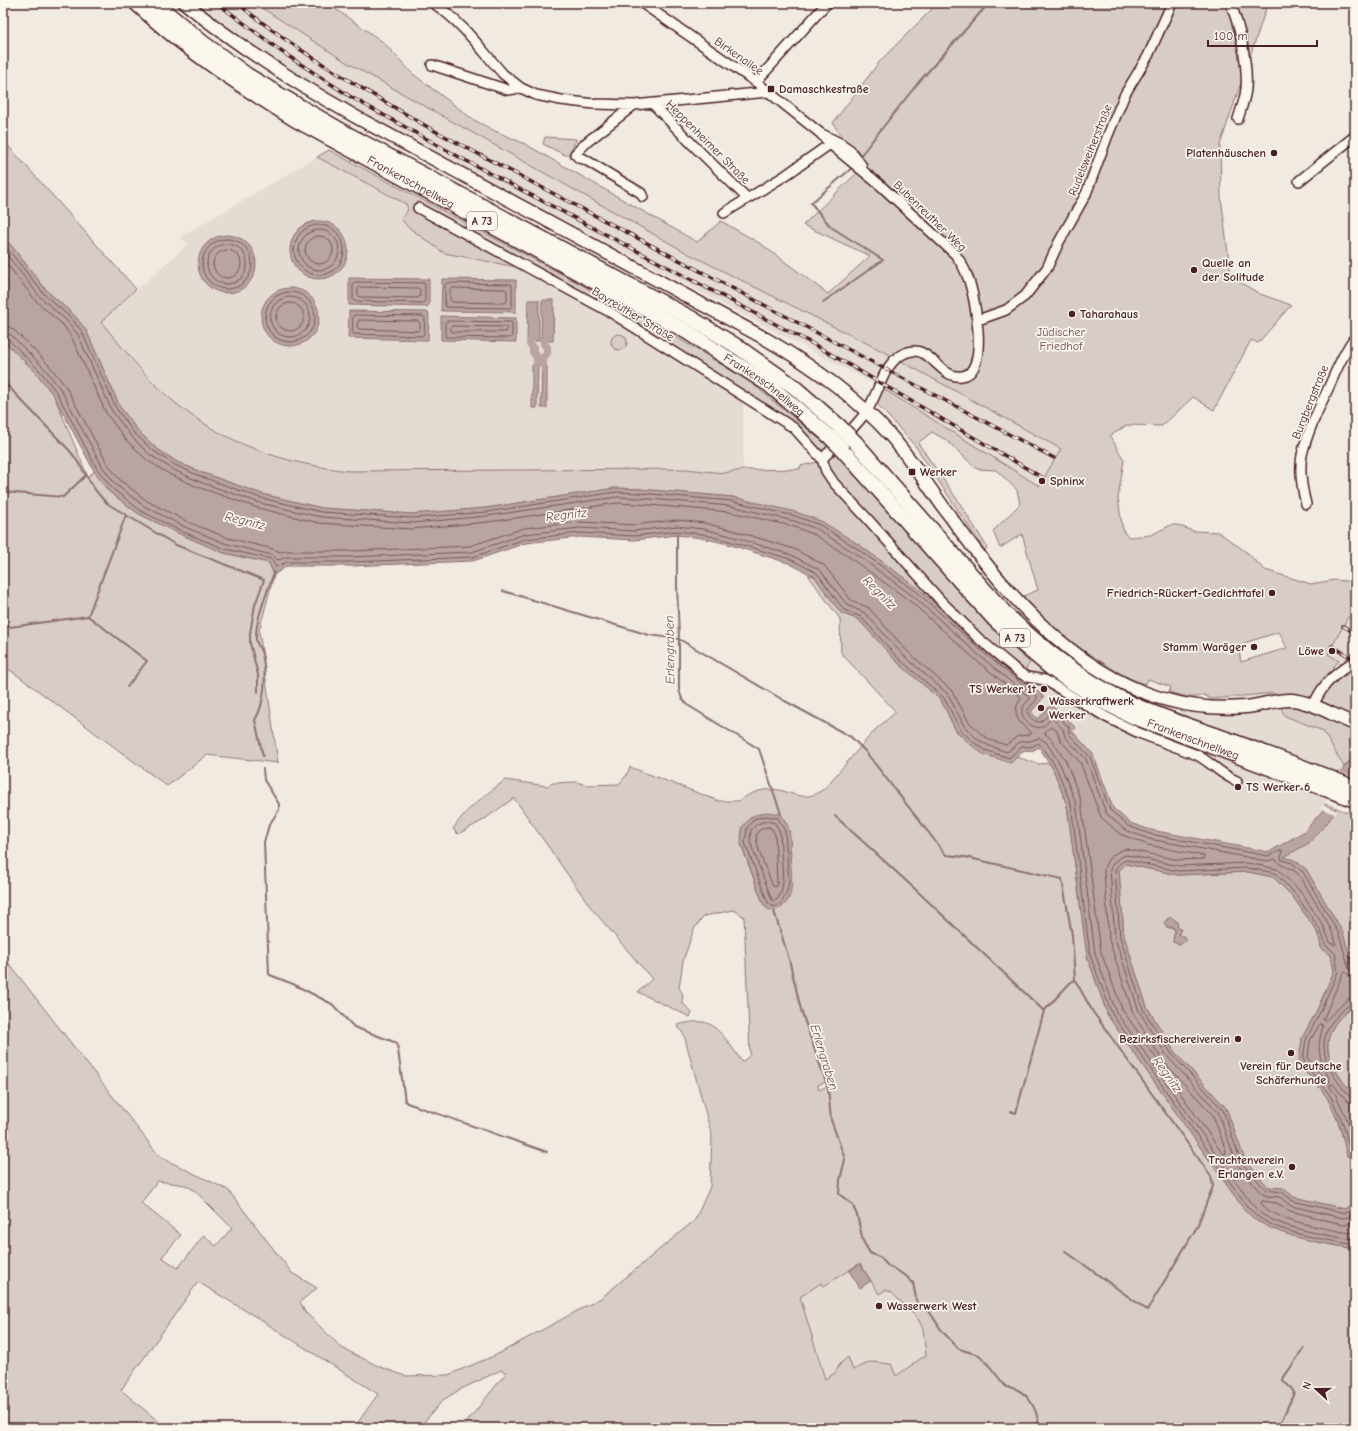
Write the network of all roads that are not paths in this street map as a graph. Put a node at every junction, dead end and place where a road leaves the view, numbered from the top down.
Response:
1 (136, 3) edge
2 (155, 3) edge
3 (185, 3) edge
4 (433, 3) edge
5 (642, 3) edge
6 (827, 3) edge
7 (1172, 3) edge
8 (1230, 3) edge
9 (432, 65) dead end
10 (756, 82) junction
11 (521, 88) junction
12 (768, 92) junction
13 (652, 103) junction
14 (634, 105) junction
15 (1238, 119) dead end
16 (820, 133) junction
17 (1355, 136) edge
18 (830, 144) junction
19 (867, 174) junction
20 (1299, 181) dead end
21 (644, 197) dead end
22 (747, 198) junction
23 (418, 208) dead end
24 (724, 213) dead end
25 (978, 320) junction
26 (1355, 337) edge
27 (867, 412) junction
28 (834, 431) junction
29 (822, 459) junction
30 (1306, 504) dead end
31 (1355, 660) edge
32 (1314, 706) junction
33 (1351, 722) edge
34 (1315, 778) junction
35 (1237, 781) dead end
36 (1355, 788) edge
37 (1355, 800) edge

1 - 28 highway, Frankenschnellweg / A 73
2 - 28 highway, Frankenschnellweg / A 73
3 - 27 main road
4 - 11 street
5 - 10 street, Birkenallee
6 - 10 street
7 - 25 street, Rudelsweiherstraße
8 - 15 street
9 - 11 street
10 - 12 street, Birkenallee
11 - 14 street
12 - 13 street
12 - 16 street, Birkenallee
13 - 14 street
13 - 22 street, Heppenheimer Straße
14 - 21 street
16 - 18 street, Birkenallee
16 - 19 street, Birkenallee
17 - 20 street
18 - 19 street, Birkenallee
18 - 22 street, Heppenheimer Straße
19 - 25 street, Bubenreuther Weg
22 - 24 street, Heppenheimer Straße
23 - 29 street, Bayreuther Straße
25 - 27 street, Bubenreuther Weg
26 - 30 street, Burgbergstraße
27 - 29 street
27 - 32 main road
28 - 34 highway, Frankenschnellweg / A 73, bridge
28 - 34 highway, Frankenschnellweg / A 73, bridge
29 - 35 street
31 - 32 street
32 - 33 main road
34 - 36 highway, Frankenschnellweg / A 73
34 - 37 highway, Frankenschnellweg / A 73

